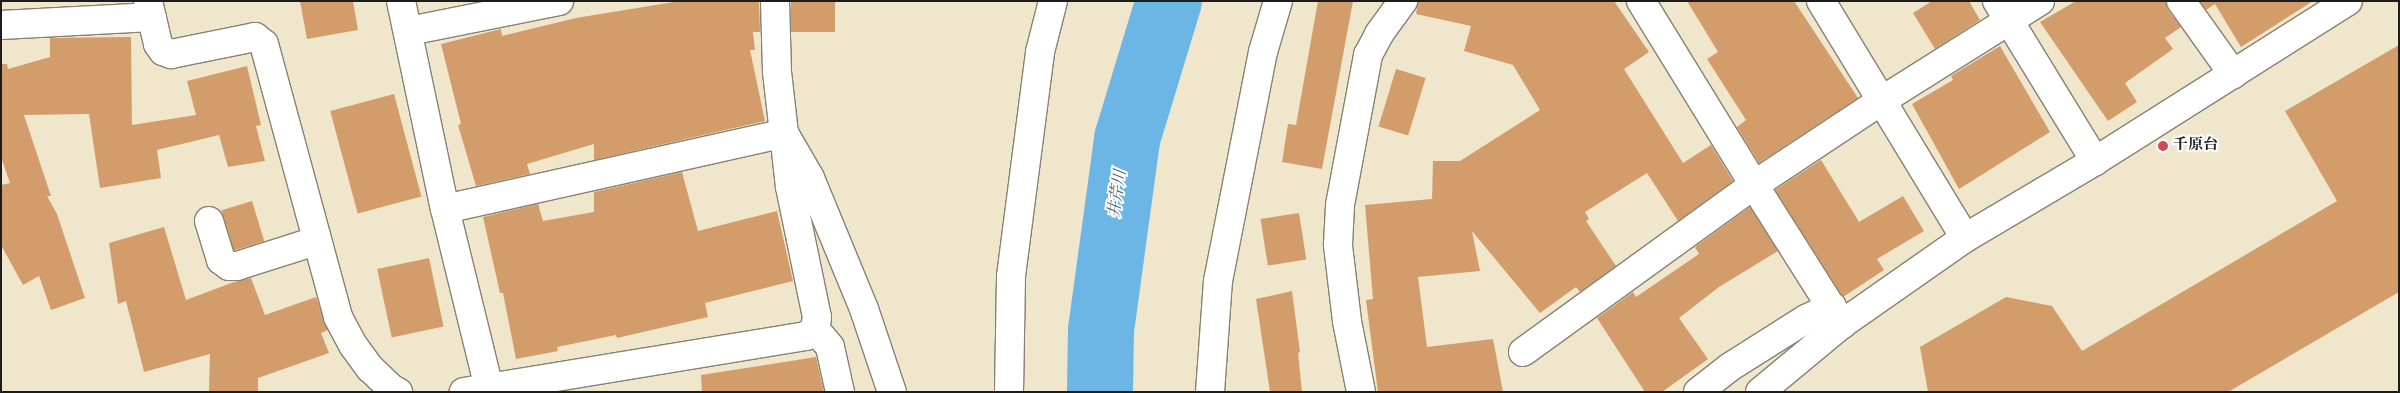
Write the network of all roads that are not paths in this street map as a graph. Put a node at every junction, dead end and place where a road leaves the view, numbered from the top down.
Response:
1 (401, 1) edge
2 (558, 1) edge
3 (775, 1) edge
4 (1053, 1) edge
5 (1278, 1) edge
6 (1403, 1) edge
7 (1641, 1) edge
8 (1821, 1) edge
9 (2040, 1) edge
10 (2181, 1) edge
11 (2330, 6) edge
12 (150, 9) edge
13 (2003, 11) edge
14 (1, 25) edge
15 (408, 31) junction
16 (2233, 74) junction
17 (1881, 101) junction
18 (784, 134) junction
19 (2095, 161) junction
20 (1754, 185) junction
21 (445, 209) junction
22 (209, 221) dead end
23 (1965, 238) junction
24 (316, 241) junction
25 (1837, 316) junction
26 (815, 329) junction
27 (1523, 352) dead end
28 (476, 390) edge
29 (398, 392) edge
30 (840, 392) edge
31 (892, 392) edge
32 (1009, 392) edge
33 (1210, 392) edge
34 (1361, 392) edge
35 (1698, 392) edge
36 (1760, 392) edge

1 - 15 street
2 - 15 street
3 - 18 street
4 - 32 street
5 - 33 street
6 - 34 street
7 - 20 street
8 - 17 street
9 - 13 street
10 - 16 street
11 - 16 street
12 - 14 street
12 - 24 street
13 - 17 street
13 - 19 street
15 - 21 street
16 - 19 street
17 - 20 street
17 - 23 street
18 - 21 street
18 - 26 street
18 - 31 street
19 - 23 street
20 - 25 street
20 - 27 street
21 - 28 street
22 - 24 street
23 - 25 street
24 - 29 street
25 - 35 street
25 - 36 street
26 - 28 street
26 - 30 street

